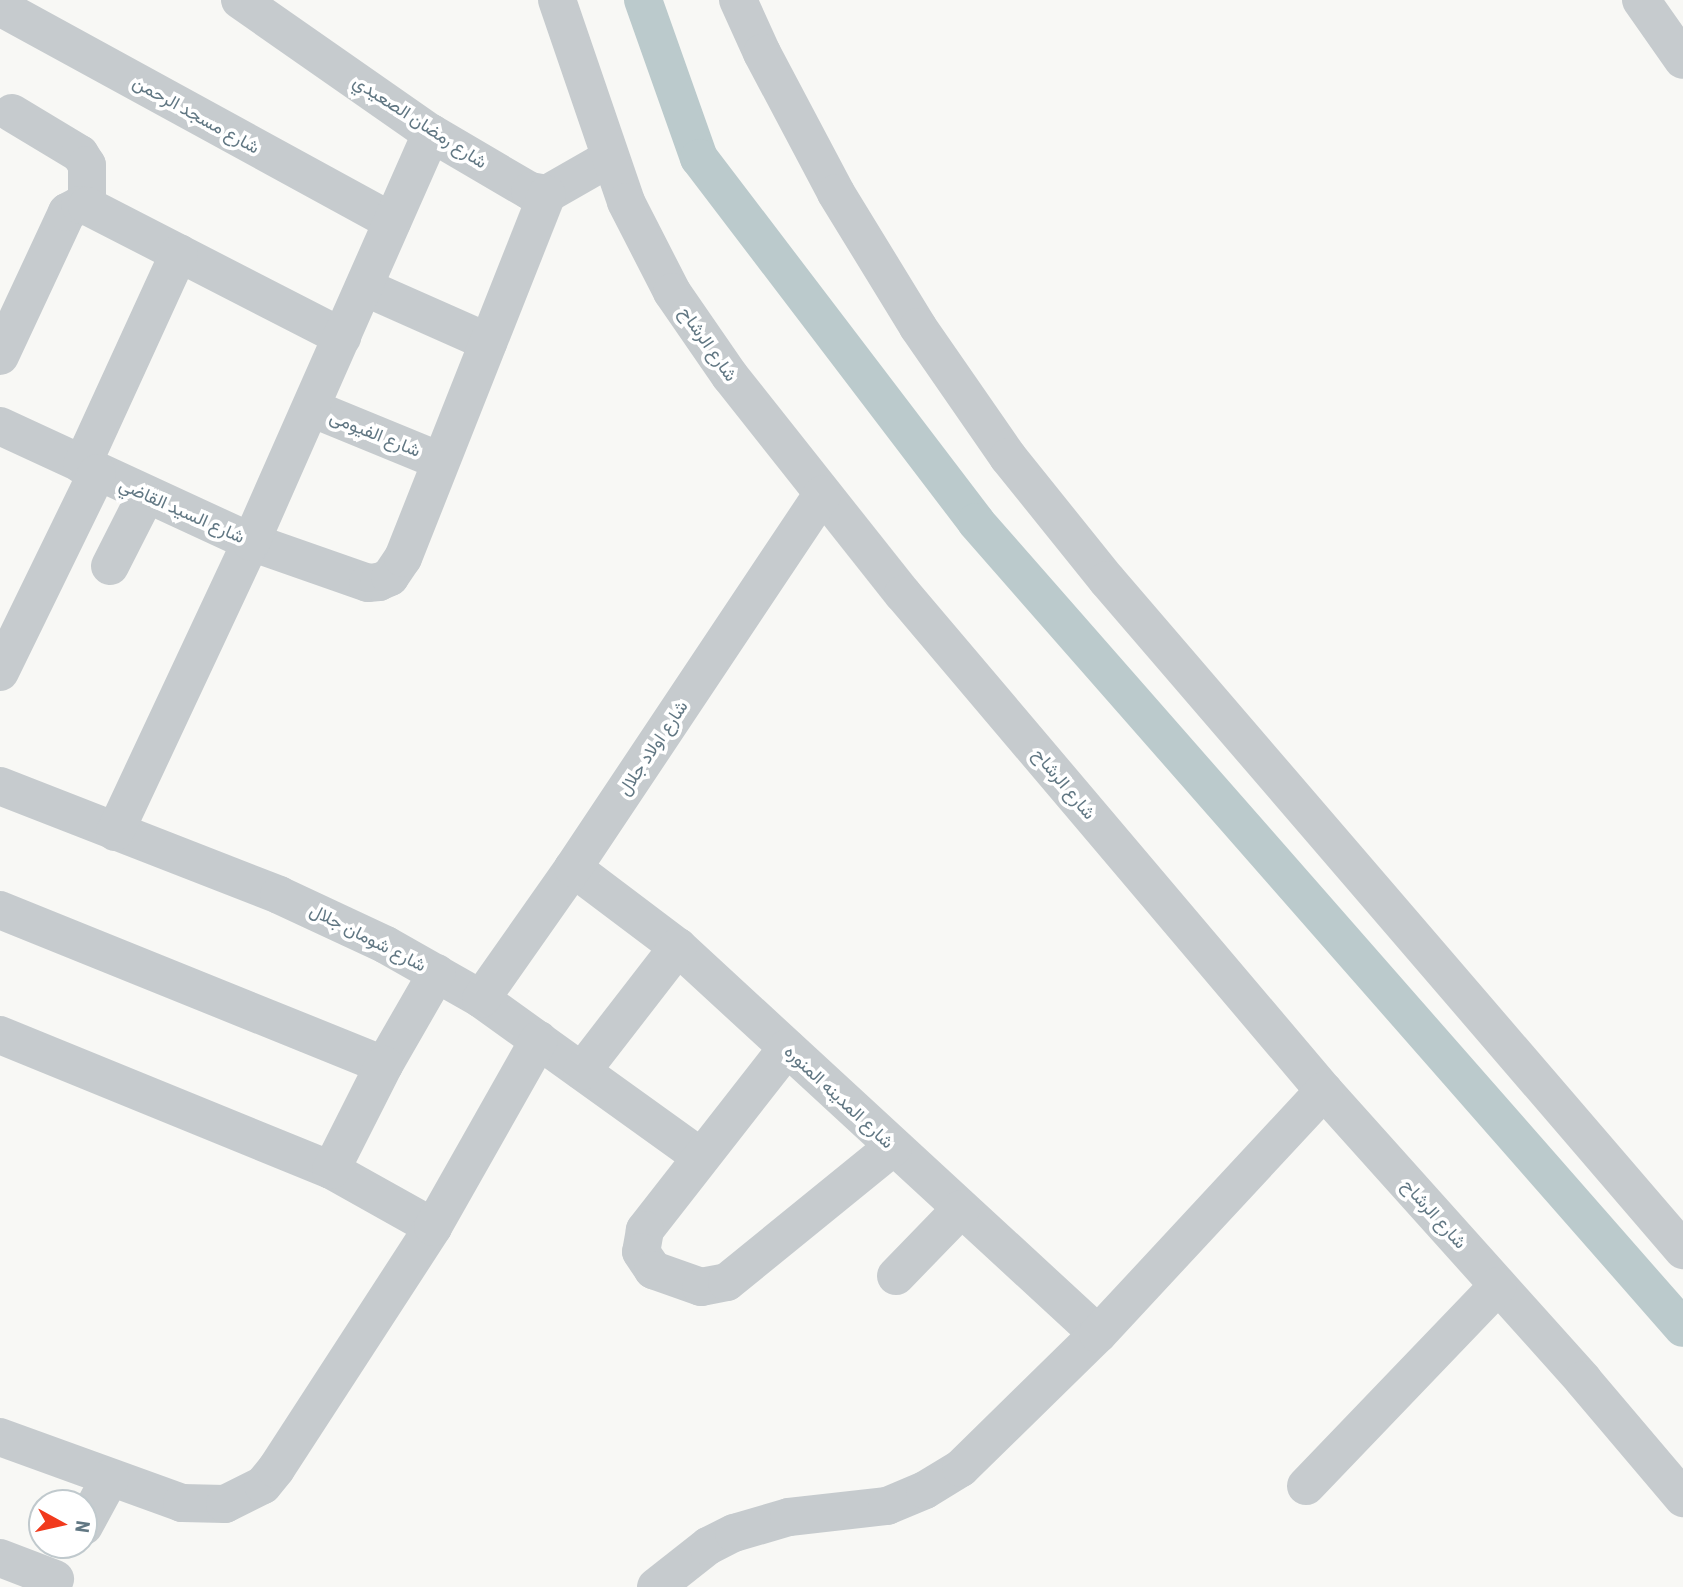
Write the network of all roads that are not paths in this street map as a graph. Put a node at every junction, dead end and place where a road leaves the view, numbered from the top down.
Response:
1 (240, 0) edge
2 (557, 0) edge
3 (738, 0) edge
4 (1641, 0) edge
5 (1, 10) edge
6 (1683, 60) edge
7 (12, 113) dead end
8 (431, 133) junction
9 (608, 159) junction
10 (547, 194) junction
11 (87, 206) junction
12 (392, 222) junction
13 (179, 253) junction
14 (364, 287) junction
15 (342, 337) junction
16 (488, 342) junction
17 (0, 356) edge
18 (311, 408) junction
19 (0, 426) edge
20 (440, 461) junction
21 (90, 469) junction
22 (822, 494) junction
23 (146, 495) junction
24 (251, 542) junction
25 (110, 566) dead end
26 (0, 673) edge
27 (0, 786) edge
28 (114, 832) junction
29 (573, 868) junction
30 (0, 910) edge
31 (678, 947) junction
32 (437, 973) junction
33 (481, 999) junction
34 (0, 1035) edge
35 (539, 1040) junction
36 (787, 1048) junction
37 (384, 1065) junction
38 (582, 1071) junction
39 (1324, 1091) junction
40 (893, 1147) junction
41 (701, 1157) junction
42 (331, 1170) junction
43 (961, 1209) junction
44 (433, 1227) junction
45 (1683, 1250) edge
46 (896, 1276) dead end
47 (1498, 1286) junction
48 (1098, 1334) junction
49 (0, 1437) edge
50 (110, 1478) junction
51 (1306, 1486) dead end
52 (1683, 1498) edge
53 (98, 1500) edge
54 (0, 1558) edge
55 (66, 1559) edge
56 (53, 1583) edge
57 (659, 1586) edge

1 - 8 street, شارع رمضان الصعيدي
2 - 9 street, شارع الرشاح
3 - 45 street
4 - 6 street
5 - 12 street, شارع مسجد الرحمن
7 - 11 street
8 - 10 street, شارع رمضان الصعيدي
8 - 12 street
9 - 10 street
9 - 22 street, شارع الرشاح
10 - 16 street
11 - 13 street
11 - 17 street
12 - 14 street
13 - 15 street
13 - 21 street
14 - 15 street
14 - 16 street
15 - 18 street
16 - 20 street
18 - 20 street, شارع الفيومى
18 - 24 street
19 - 21 street, شارع السيد القاضي
20 - 24 street, شارع السيد القاضي
21 - 23 street, شارع السيد القاضي
21 - 26 street
22 - 29 street, شارع اولاد جلال
22 - 39 street, شارع الرشاح
23 - 24 street, شارع السيد القاضي
23 - 25 street
24 - 28 street
27 - 28 street, شارع شومان جلال
28 - 32 street, شارع شومان جلال
29 - 31 street, شارع المدينه المنوره
29 - 33 street, شارع اولاد جلال
30 - 37 street
31 - 36 street, شارع المدينه المنوره
31 - 38 street
32 - 33 street, شارع شومان جلال
32 - 37 street
33 - 35 street, شارع شومان جلال
34 - 42 street
35 - 38 street, شارع شومان جلال
35 - 44 street
36 - 40 street, شارع المدينه المنوره
36 - 41 street
37 - 42 street
38 - 41 street, شارع شومان جلال
39 - 47 street, شارع الرشاح
39 - 48 street
40 - 41 street
40 - 43 street, شارع المدينه المنوره
42 - 44 street
43 - 46 street
43 - 48 street, شارع المدينه المنوره
44 - 50 street
47 - 51 street
47 - 52 street, شارع الرشاح
48 - 57 street
49 - 50 street
50 - 53 street
54 - 56 street
55 - 56 street

